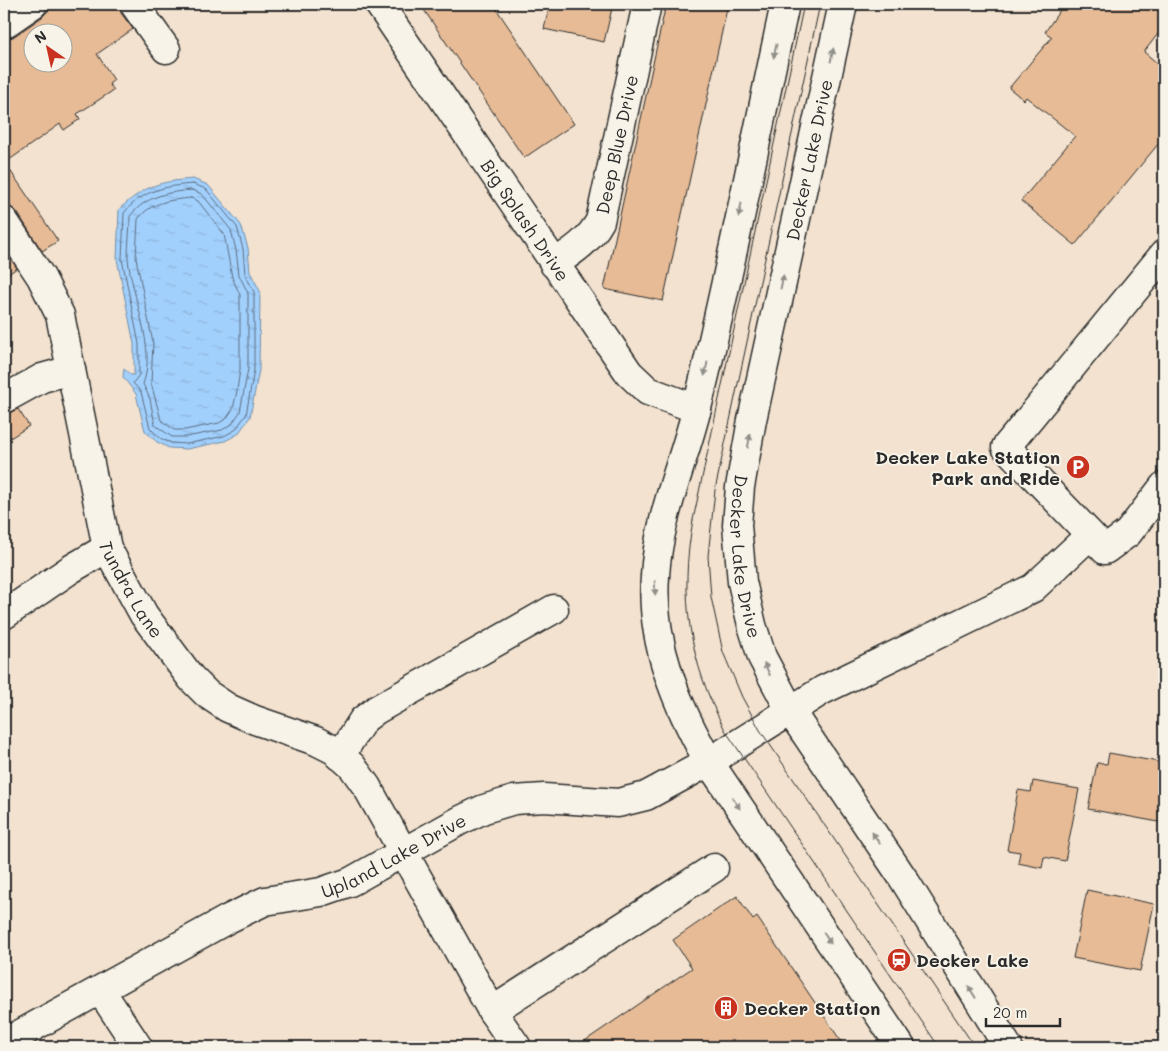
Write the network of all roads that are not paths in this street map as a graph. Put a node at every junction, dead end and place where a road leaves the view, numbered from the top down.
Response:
1 (33, 4) edge
2 (134, 4) edge
3 (379, 4) edge
4 (647, 4) edge
5 (785, 4) edge
6 (843, 4) edge
7 (4, 24) edge
8 (166, 49) dead end
9 (4, 221) edge
10 (1164, 254) edge
11 (554, 264) junction
12 (71, 370) junction
13 (4, 399) edge
14 (697, 409) junction
15 (1164, 486) edge
16 (1090, 535) junction
17 (107, 548) junction
18 (554, 609) dead end
19 (4, 614) edge
20 (791, 712) junction
21 (340, 756) junction
22 (709, 762) junction
23 (405, 853) junction
24 (714, 868) dead end
25 (101, 991) junction
26 (492, 1011) junction
27 (4, 1044) edge
28 (138, 1047) edge
29 (517, 1047) edge
30 (901, 1047) edge
31 (1008, 1047) edge

1 - 7 street
2 - 8 street
3 - 11 street, Big Splash Drive
4 - 11 street, Deep Blue Drive
5 -> 14 street
20 -> 6 street, Decker Lake Drive
9 - 12 street, Tundra Lane
10 - 16 street
11 - 14 street, Big Splash Drive
12 - 13 street
12 - 17 street, Tundra Lane
14 -> 22 street
15 - 16 street
16 - 20 street, Upland Lake Drive
17 - 19 street
17 - 21 street, Tundra Lane
18 - 21 street
20 - 22 street, Upland Lake Drive
31 -> 20 street, Decker Lake Drive
21 - 23 street, Tundra Lane
22 - 23 street, Upland Lake Drive
22 -> 30 street
23 - 25 street, Upland Lake Drive
23 - 26 street, Tundra Lane
24 - 26 street
25 - 27 street, Upland Lake Drive
25 - 28 street
26 - 29 street, Tundra Lane

